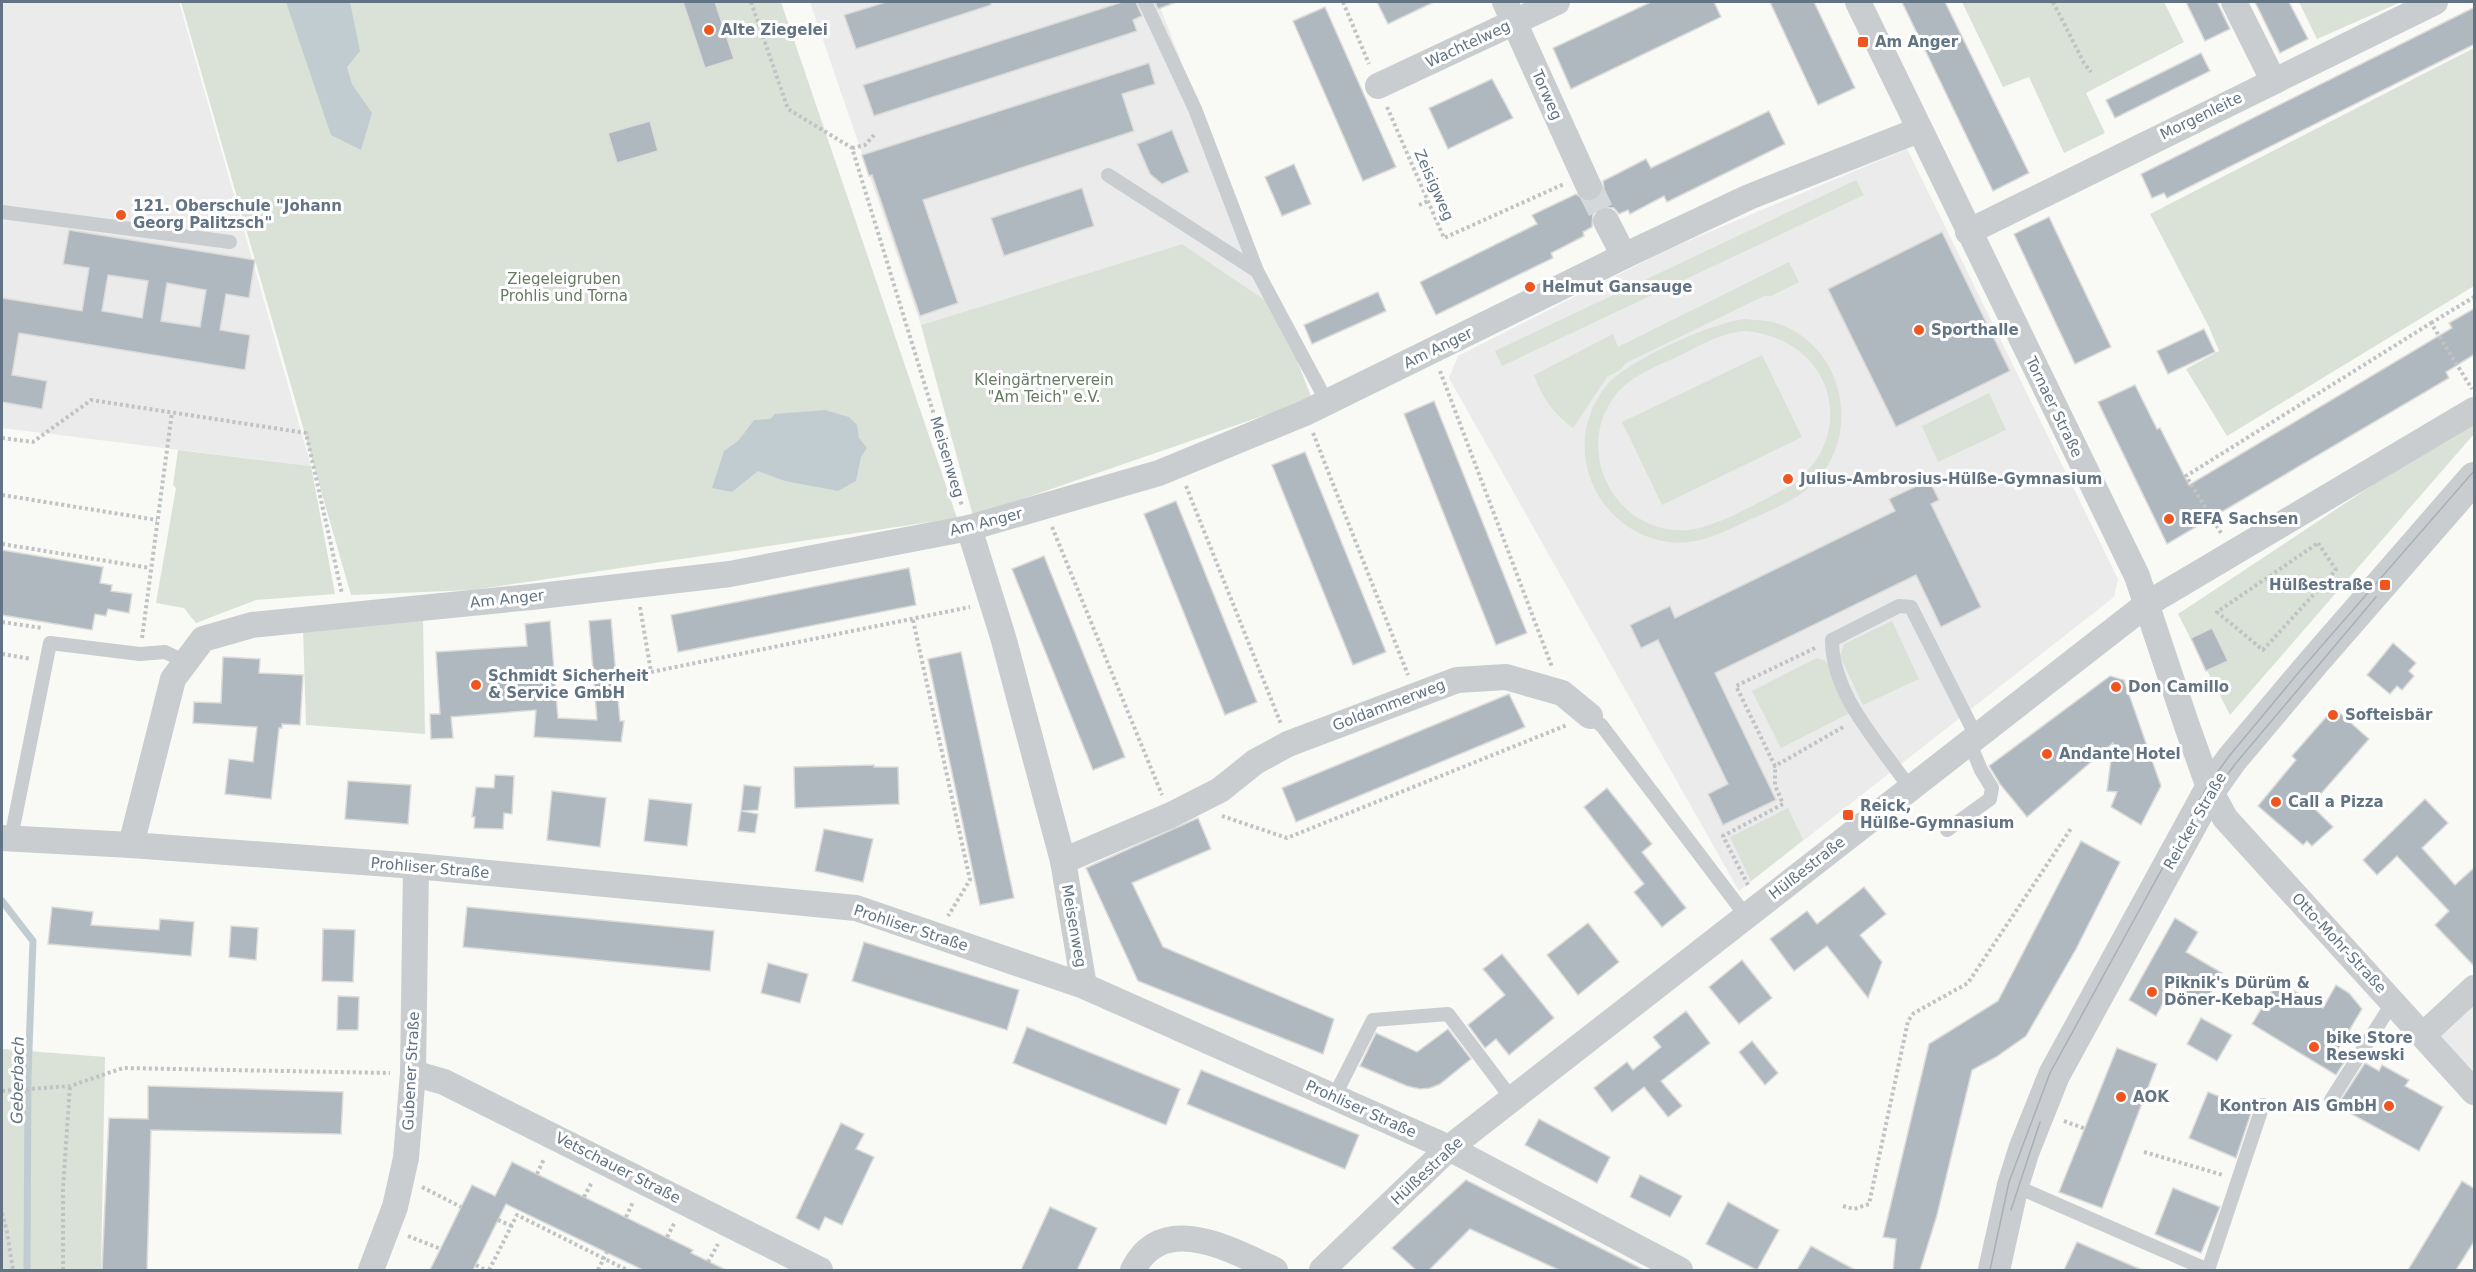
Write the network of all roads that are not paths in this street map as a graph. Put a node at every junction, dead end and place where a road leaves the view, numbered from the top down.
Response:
1 (1145, 2) edge
2 (1557, 2) edge
3 (1858, 2) edge
4 (2234, 2) edge
5 (2435, 2) edge
6 (1510, 12) edge
7 (2273, 80) junction
8 (1378, 86) road end
9 (1919, 130) junction
10 (1108, 174) dead end
11 (1586, 181) tunnel mouth
12 (2, 212) edge
13 (1606, 221) tunnel mouth
14 (1968, 232) junction
15 (230, 242) dead end
16 (1624, 256) junction
17 (1257, 271) junction
18 (1316, 408) junction
19 (2475, 410) edge
20 (2475, 478) edge
21 (969, 528) junction
22 (2147, 604) junction
23 (186, 662) junction
24 (1590, 716) joint
25 (1973, 738) junction
26 (1909, 787) junction
27 (2210, 790) junction
28 (1947, 830) dead end
29 (6, 838) edge
30 (131, 845) junction
31 (1063, 861) junction
32 (416, 866) junction
33 (1746, 916) junction
34 (1084, 986) junction
35 (2475, 988) edge
36 (2392, 1002) junction
37 (2423, 1035) junction
38 (413, 1073) junction
39 (2475, 1092) edge
40 (1334, 1097) junction
41 (1512, 1099) junction
42 (2331, 1100) dead end
43 (2263, 1105) dead end
44 (1449, 1148) junction
45 (2013, 1185) junction
46 (372, 1270) edge
47 (820, 1270) edge
48 (1133, 1270) edge
49 (1275, 1270) edge
50 (1322, 1270) edge
51 (1680, 1270) edge
52 (1994, 1270) edge
53 (2208, 1270) edge

1 - 17 lane
2 - 6 street, Wachtelweg
3 - 9 street, Tornaer Straße
4 - 7 street
5 - 7 street, Morgenleite
6 - 8 street, Wachtelweg
6 - 11 street, Torweg
7 - 14 street, Morgenleite
9 - 14 street, Tornaer Straße
9 - 16 street, Am Anger
10 - 17 lane
12 - 15 lane
13 - 16 street
14 - 22 street, Tornaer Straße
16 - 18 street, Am Anger
17 - 18 lane
18 - 21 street, Am Anger
19 - 22 street, Hülßestraße
20 - 27 street, Reicker Straße
21 - 23 street, Am Anger
21 - 31 street, Meisenweg
22 - 25 street, Hülßestraße
22 - 27 street, Tornaer Straße
23 - 29 lane
23 - 30 street, Am Anger
24 - 31 street, Goldammerweg
24 - 33 lane, Goldammerweg
25 - 26 street, Hülßestraße
25 - 26 lane
25 - 28 lane
26 - 33 street, Hülßestraße
27 - 36 street, Otto-Mohr-Straße
27 - 45 street, Reicker Straße
29 - 30 street, Prohliser Straße
30 - 32 street, Prohliser Straße
31 - 34 street, Meisenweg
32 - 34 street, Prohliser Straße
32 - 38 street, Gubener Straße
33 - 41 street, Hülßestraße
34 - 40 street, Prohliser Straße
35 - 37 street
36 - 37 street, Otto-Mohr-Straße
36 - 42 lane
37 - 39 street, Otto-Mohr-Straße
38 - 46 street, Gubener Straße
38 - 47 street, Vetschauer Straße
40 - 41 lane
40 - 44 street, Prohliser Straße
41 - 44 street, Hülßestraße
43 - 53 lane
44 - 50 street, Hülßestraße
44 - 51 street, Prohliser Straße
45 - 52 street, Reicker Straße
45 - 53 lane
48 - 49 street

